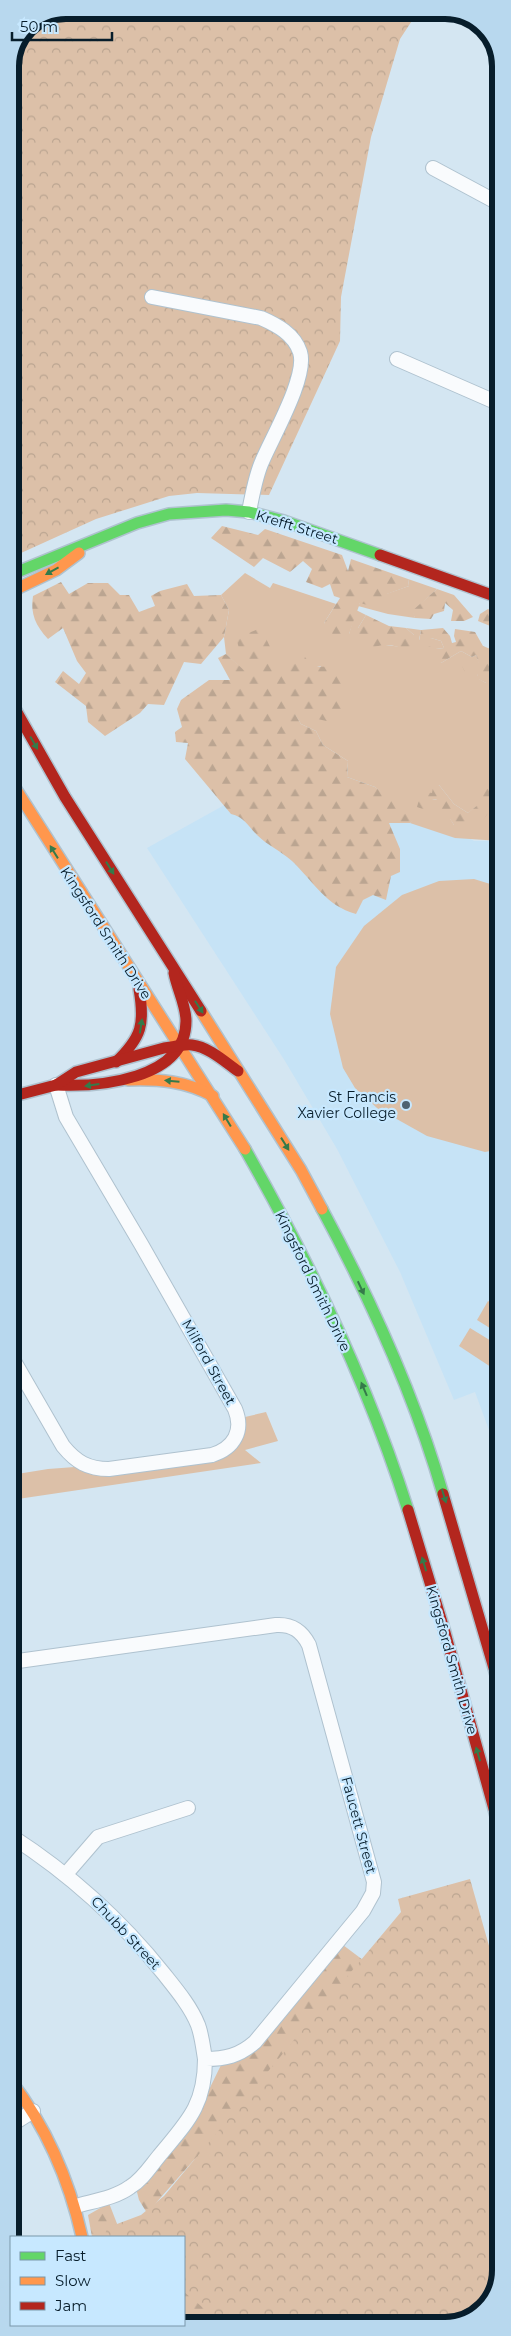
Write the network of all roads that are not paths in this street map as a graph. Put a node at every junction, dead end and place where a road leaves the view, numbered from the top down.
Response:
1 (432, 168) dead end
2 (492, 200) edge
3 (152, 297) dead end
4 (397, 359) dead end
5 (492, 401) edge
6 (249, 512) junction
7 (90, 544) junction
8 (19, 571) edge
9 (19, 588) edge
10 (492, 595) edge
11 (19, 716) edge
12 (19, 795) edge
13 (172, 966) junction
14 (137, 982) junction
15 (179, 1046) junction
16 (116, 1062) junction
17 (241, 1073) junction
18 (128, 1080) junction
19 (56, 1086) junction
20 (19, 1095) edge
21 (213, 1096) junction
22 (19, 1370) edge
23 (492, 1660) edge
24 (19, 1661) edge
25 (492, 1802) edge
26 (188, 1808) dead end
27 (19, 1842) edge
28 (66, 1874) junction
29 (205, 2059) junction
30 (19, 2092) edge
31 (33, 2111) junction
32 (19, 2120) edge
33 (76, 2206) junction
34 (82, 2236) edge

1 - 2 street
3 - 6 street
4 - 5 street
6 - 7 main road, Krefft Street
6 - 10 main road, Krefft Street
7 - 8 main road, Krefft Street
7 -> 9 main road, Krefft Street
11 -> 13 main road
14 -> 12 main road, Kingsford Smith Drive
13 - 15 main road
13 -> 17 main road
14 - 15 main road, Kingsford Smith Drive
16 -> 14 main road
15 - 16 main road
15 - 17 main road
15 - 18 main road
15 - 21 main road, Kingsford Smith Drive
16 - 19 main road
17 -> 23 main road
18 -> 19 main road
21 -> 18 main road
19 - 20 main road
19 - 22 street, Milford Street
25 -> 21 main road, Kingsford Smith Drive
24 - 29 street, Faucett Street
26 - 28 street
27 - 28 street, Chubb Street
28 - 29 street, Chubb Street
29 - 33 street
30 - 31 main road
31 - 32 street
31 - 33 main road
33 - 34 main road

